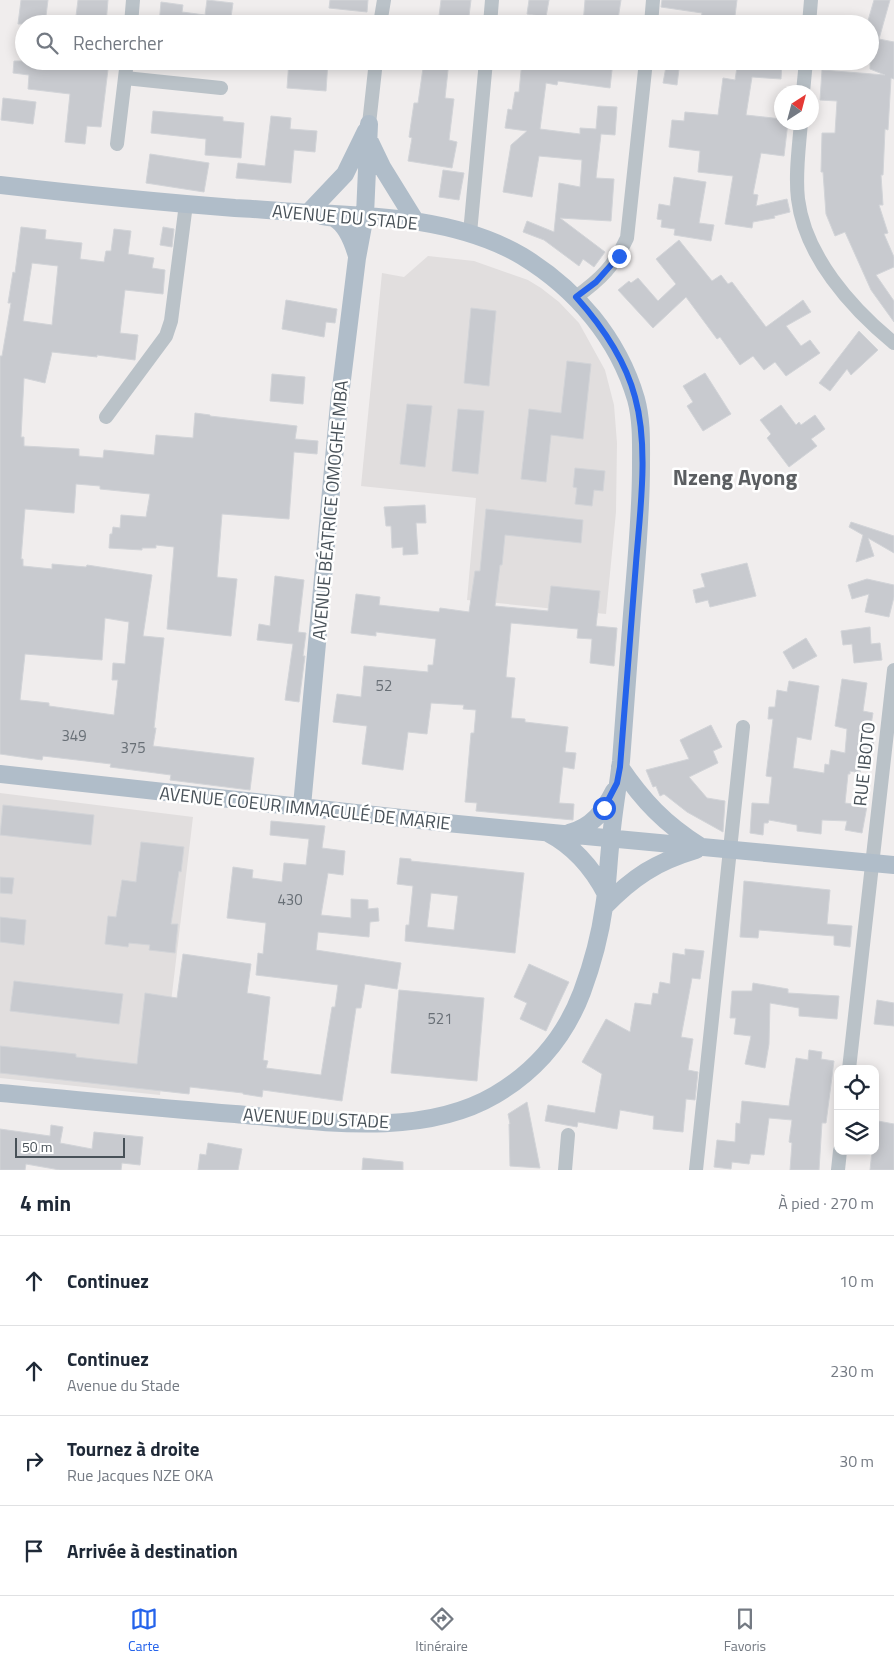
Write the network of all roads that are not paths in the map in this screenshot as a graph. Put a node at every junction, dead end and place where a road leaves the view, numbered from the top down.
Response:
1 (133, 0) edge
2 (384, 0) edge
3 (492, 0) edge
4 (653, 0) edge
5 (812, 0) edge
6 (132, 15) edge
7 (382, 15) edge
8 (491, 15) edge
9 (652, 15) edge
10 (810, 15) edge
11 (126, 70) edge
12 (375, 70) edge
13 (485, 70) edge
14 (645, 70) edge
15 (805, 70) edge
16 (125, 78) junction
17 (804, 85) edge
18 (221, 88) dead end
19 (369, 124) junction
20 (800, 130) edge
21 (117, 144) dead end
22 (0, 185) edge
23 (186, 204) junction
24 (308, 213) junction
25 (365, 215) junction
26 (408, 221) junction
27 (470, 233) junction
28 (358, 258) junction
29 (576, 297) junction
30 (894, 343) edge
31 (106, 417) dead end
32 (894, 670) edge
33 (743, 727) dead end
34 (0, 774) edge
35 (619, 775) junction
36 (302, 806) junction
37 (546, 832) junction
38 (566, 834) junction
39 (611, 838) junction
40 (702, 848) junction
41 (729, 850) junction
42 (872, 862) junction
43 (894, 865) edge
44 (605, 901) junction
45 (849, 1065) edge
46 (0, 1093) edge
47 (568, 1135) dead end
48 (840, 1155) edge
49 (564, 1170) edge
50 (696, 1170) edge
51 (838, 1170) edge

1 - 6 street
2 - 7 street
3 - 8 street
4 - 9 street
5 - 10 street
11 - 16 street
12 - 19 street
13 - 27 street
14 - 29 street
15 - 17 street
16 - 18 street
16 - 21 street
19 - 24 main road
19 - 25 main road, AVENUE BÉATRICE OMOGHE MBA
19 - 26 main road
20 - 30 street
22 - 23 main road, AVENUE DU STADE
23 - 24 main road, AVENUE DU STADE
23 - 31 street
24 - 25 main road, AVENUE DU STADE
24 - 28 main road
25 - 26 main road, AVENUE DU STADE
25 - 28 main road, AVENUE BÉATRICE OMOGHE MBA
26 - 27 main road, AVENUE DU STADE
26 - 28 main road
27 - 29 main road, AVENUE DU STADE
28 - 36 main road, AVENUE BÉATRICE OMOGHE MBA
29 - 35 main road, AVENUE DU STADE
32 - 42 street, RUE IBOTO
33 - 41 street
34 - 36 main road, AVENUE COEUR IMMACULÉ DE MARIE
35 - 38 main road
35 - 39 main road, AVENUE DU STADE
35 - 40 main road
36 - 37 main road, AVENUE COEUR IMMACULÉ DE MARIE
37 - 38 main road, AVENUE COEUR IMMACULÉ DE MARIE
37 - 44 main road
38 - 39 main road, AVENUE COEUR IMMACULÉ DE MARIE
39 - 40 main road, AVENUE COEUR IMMACULÉ DE MARIE
39 - 44 main road, AVENUE DU STADE
40 - 41 main road, AVENUE COEUR IMMACULÉ DE MARIE
40 - 44 main road
41 - 42 main road, AVENUE COEUR IMMACULÉ DE MARIE
41 - 50 street
42 - 43 main road, AVENUE COEUR IMMACULÉ DE MARIE
42 - 45 street, RUE IBOTO
44 - 46 main road, AVENUE DU STADE
47 - 49 street
48 - 51 street

